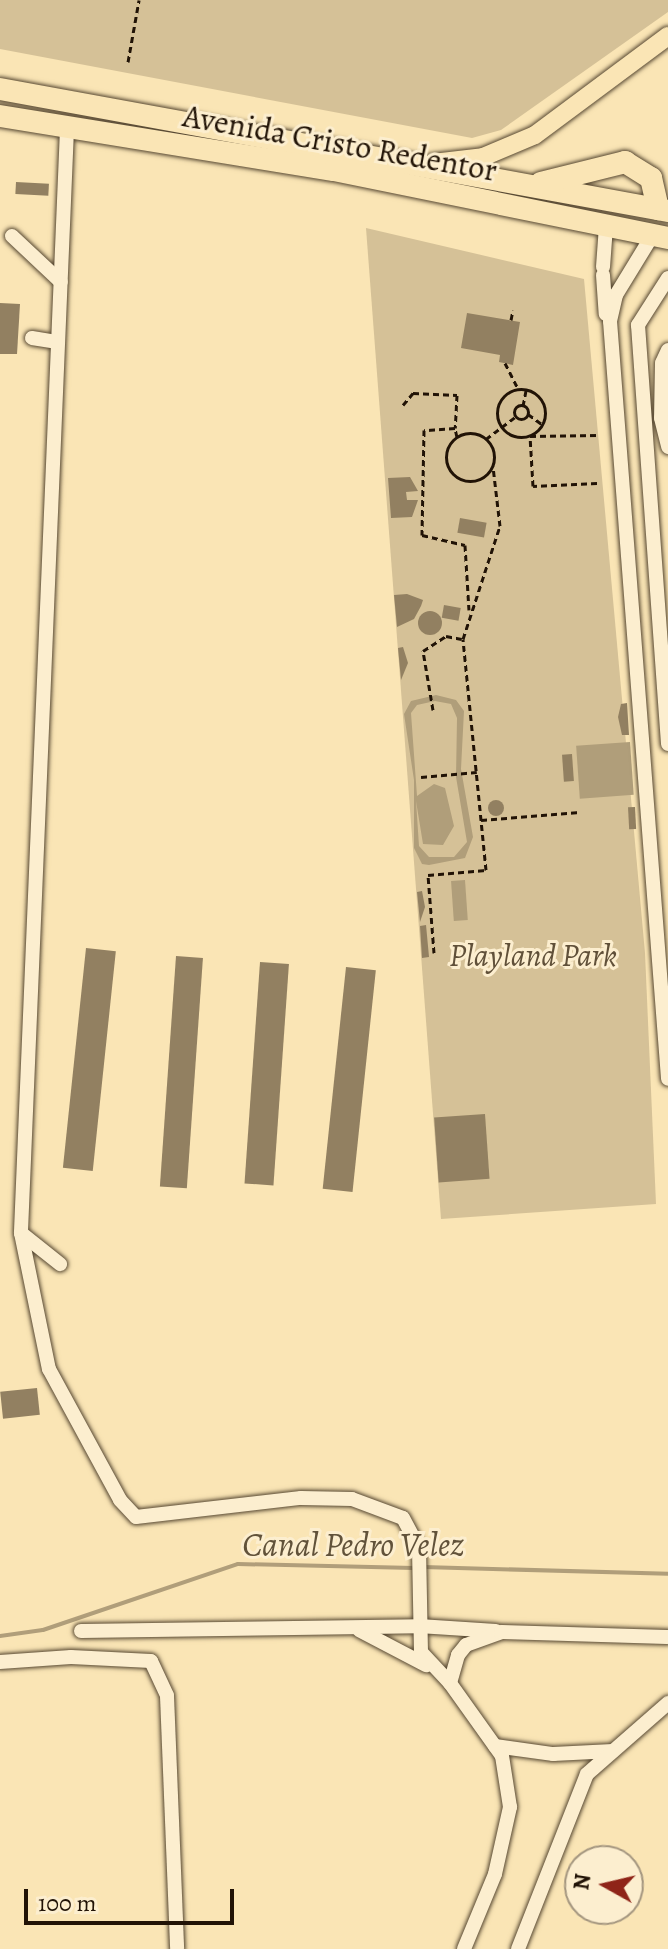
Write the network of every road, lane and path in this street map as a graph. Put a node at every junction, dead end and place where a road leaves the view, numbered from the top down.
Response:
1 (139, 0) edge
2 (668, 36) edge
3 (128, 62) dead end
4 (0, 89) edge
5 (0, 116) edge
6 (67, 129) junction
7 (412, 164) junction
8 (518, 184) junction
9 (508, 206) junction
10 (666, 208) edge
11 (606, 226) junction
12 (12, 236) dead end
13 (660, 237) edge
14 (668, 278) edge
15 (61, 282) junction
16 (513, 310) dead end
17 (511, 320) dead end
18 (605, 320) dead end
19 (32, 338) dead end
20 (58, 342) junction
21 (668, 350) edge
22 (505, 363) dead end
23 (518, 389) junction
24 (526, 390) junction
25 (403, 405) dead end
26 (523, 406) junction
27 (528, 414) junction
28 (516, 416) junction
29 (500, 424) junction
30 (543, 425) junction
31 (455, 428) junction
32 (599, 435) dead end
33 (530, 436) junction
34 (457, 437) junction
35 (486, 439) junction
36 (668, 448) edge
37 (621, 453) junction
38 (646, 453) junction
39 (493, 466) junction
40 (597, 483) dead end
41 (469, 614) junction
42 (463, 639) junction
43 (433, 710) dead end
44 (668, 744) edge
45 (477, 772) junction
46 (421, 777) dead end
47 (580, 812) dead end
48 (481, 820) junction
49 (434, 953) dead end
50 (668, 1079) edge
51 (21, 1233) junction
52 (60, 1264) dead end
53 (419, 1626) junction
54 (355, 1628) junction
55 (81, 1631) dead end
56 (501, 1632) junction
57 (668, 1637) edge
58 (0, 1662) edge
59 (431, 1668) junction
60 (450, 1683) junction
61 (668, 1703) edge
62 (495, 1746) junction
63 (613, 1751) junction
64 (177, 1949) edge
65 (464, 1949) edge
66 (518, 1949) edge

1 - 3 path
2 - 7 main road
4 - 7 highway, Avenida Cristo Redentor
5 - 6 highway, Avenida Cristo Redentor
6 - 9 highway, Avenida Cristo Redentor
6 - 15 street
7 - 8 highway, Avenida Cristo Redentor
8 - 10 highway, Avenida Cristo Redentor
8 - 10 highway
9 - 10 highway
9 - 11 highway, Avenida Cristo Redentor
10 - 13 highway
11 - 13 highway, Avenida Cristo Redentor
11 - 18 street
12 - 15 street
13 - 37 street
14 - 38 street
15 - 20 street
16 - 17 path
19 - 20 street
20 - 51 street
21 - 36 street
22 - 23 path
23 - 24 path
23 - 29 path
24 - 26 path
24 - 30 path
25 - 31 path
26 - 27 path
26 - 28 path
27 - 28 path
27 - 30 path
28 - 29 path
29 - 33 path
29 - 35 path
30 - 33 path
31 - 34 path
31 - 41 path
32 - 33 path
33 - 40 path
34 - 35 path
34 - 39 path
35 - 39 path
36 - 38 street
37 - 38 street
37 - 50 street
38 - 44 street
39 - 41 path
41 - 42 path
42 - 43 path
42 - 45 path
45 - 46 path
45 - 48 path
47 - 48 path
48 - 49 path
51 - 52 street
51 - 53 street
53 - 54 street
53 - 56 street
53 - 59 street
54 - 55 street
54 - 59 street
56 - 57 street
56 - 60 street
58 - 64 street
59 - 60 street
60 - 62 street
61 - 63 street
62 - 63 street
62 - 65 street
63 - 66 street

